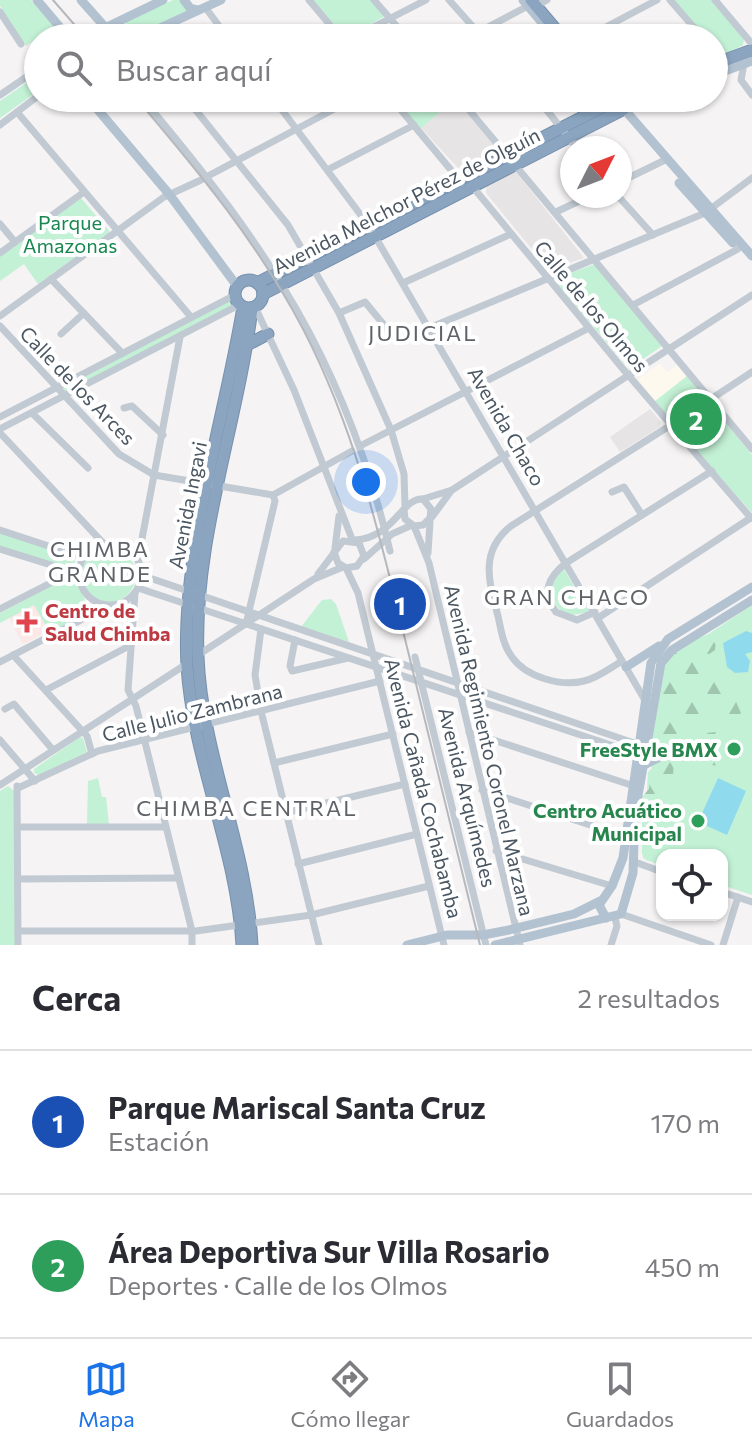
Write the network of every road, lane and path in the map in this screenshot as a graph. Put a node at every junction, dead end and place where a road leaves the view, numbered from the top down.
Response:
1 (37, 0) edge
2 (81, 0) edge
3 (163, 0) edge
4 (184, 0) edge
5 (221, 0) edge
6 (309, 0) edge
7 (374, 0) edge
8 (426, 0) edge
9 (449, 0) edge
10 (657, 0) edge
11 (670, 0) edge
12 (715, 0) edge
13 (533, 2) edge
14 (205, 5) edge
15 (0, 12) edge
16 (390, 18) junction
17 (116, 22) junction
18 (57, 24) edge
19 (102, 24) edge
20 (112, 24) edge
21 (119, 24) edge
22 (166, 24) edge
23 (218, 24) edge
24 (329, 24) edge
25 (379, 24) edge
26 (395, 24) edge
27 (471, 24) edge
28 (498, 24) edge
29 (546, 24) edge
30 (551, 24) edge
31 (612, 24) edge
32 (691, 24) edge
33 (21, 44) dead end
34 (752, 44) edge
35 (752, 50) edge
36 (728, 58) edge
37 (748, 62) edge
38 (728, 70) edge
39 (24, 79) edge
40 (0, 95) edge
41 (752, 95) edge
42 (24, 107) edge
43 (17, 112) junction
44 (100, 112) edge
45 (106, 112) edge
46 (153, 112) edge
47 (198, 112) edge
48 (284, 112) edge
49 (327, 112) edge
50 (403, 112) edge
51 (471, 112) edge
52 (549, 112) edge
53 (599, 112) edge
54 (624, 112) edge
55 (0, 125) edge
56 (414, 125) junction
57 (296, 128) junction
58 (565, 132) junction
59 (568, 136) edge
60 (511, 159) junction
61 (238, 160) junction
62 (665, 161) junction
63 (329, 169) junction
64 (632, 176) edge
65 (204, 178) junction
66 (752, 178) edge
67 (466, 185) junction
68 (84, 192) junction
69 (172, 193) junction
70 (564, 208) edge
71 (629, 208) edge
72 (708, 211) junction
73 (556, 212) junction
74 (0, 224) edge
75 (372, 231) junction
76 (117, 232) junction
77 (511, 234) junction
78 (653, 235) junction
79 (15, 242) junction
80 (738, 249) junction
81 (0, 253) edge
82 (752, 256) edge
83 (596, 259) junction
84 (312, 261) junction
85 (752, 265) edge
86 (280, 278) junction
87 (549, 278) junction
88 (51, 279) junction
89 (403, 283) junction
90 (260, 289) junction
91 (752, 295) edge
92 (243, 299) junction
93 (633, 305) junction
94 (84, 313) junction
95 (339, 313) junction
96 (0, 316) edge
97 (191, 317) junction
98 (0, 326) edge
99 (429, 328) junction
100 (589, 328) junction
101 (389, 331) dead end
102 (61, 334) dead end
103 (268, 334) junction
104 (180, 337) junction
105 (247, 345) junction
106 (669, 348) junction
107 (122, 353) junction
108 (752, 372) edge
109 (627, 375) junction
110 (56, 387) junction
111 (466, 391) junction
112 (64, 397) junction
113 (711, 399) junction
114 (124, 408) dead end
115 (32, 413) junction
116 (0, 417) edge
117 (671, 425) junction
118 (391, 430) junction
119 (0, 431) edge
120 (163, 435) junction
121 (752, 447) edge
122 (356, 448) junction
123 (504, 457) junction
124 (325, 465) junction
125 (88, 468) dead end
126 (712, 471) junction
127 (404, 474) junction
128 (154, 475) junction
129 (214, 486) junction
130 (452, 490) junction
131 (612, 492) dead end
132 (273, 495) junction
133 (422, 499) junction
134 (404, 508) junction
135 (339, 510) junction
136 (536, 512) junction
137 (642, 515) junction
138 (751, 517) edge
139 (430, 519) junction
140 (413, 526) junction
141 (0, 530) edge
142 (386, 534) junction
143 (354, 540) junction
144 (104, 544) junction
145 (0, 549) edge
146 (335, 551) junction
147 (390, 551) dead end
148 (133, 554) junction
149 (85, 558) junction
150 (362, 562) junction
151 (429, 563) junction
152 (566, 563) junction
153 (50, 566) junction
154 (344, 568) junction
155 (70, 573) junction
156 (80, 574) junction
157 (141, 575) junction
158 (314, 579) junction
159 (48, 584) junction
160 (752, 587) edge
161 (136, 591) junction
162 (194, 593) junction
163 (358, 593) junction
164 (752, 600) edge
165 (109, 605) junction
166 (275, 605) junction
167 (193, 607) junction
168 (0, 609) edge
169 (247, 611) junction
170 (596, 615) junction
171 (259, 616) junction
172 (226, 618) junction
173 (278, 622) junction
174 (246, 624) junction
175 (261, 629) junction
176 (230, 635) junction
177 (668, 639) junction
178 (295, 640) junction
179 (131, 645) junction
180 (373, 653) junction
181 (13, 655) junction
182 (415, 657) dead end
183 (349, 658) junction
184 (192, 660) junction
185 (0, 662) edge
186 (624, 664) junction
187 (377, 667) junction
188 (418, 669) junction
189 (395, 673) junction
190 (421, 681) junction
191 (457, 683) junction
192 (381, 684) junction
193 (46, 690) junction
194 (459, 693) junction
195 (132, 698) junction
196 (648, 702) junction
197 (5, 709) dead end
198 (261, 711) junction
199 (202, 726) junction
200 (82, 731) junction
201 (469, 732) junction
202 (393, 734) junction
203 (0, 740) edge
204 (143, 741) junction
205 (639, 748) junction
206 (53, 750) junction
207 (92, 754) junction
208 (274, 763) junction
209 (26, 768) junction
210 (12, 777) junction
211 (35, 781) junction
212 (405, 784) junction
213 (0, 785) edge
214 (631, 785) junction
215 (18, 788) junction
216 (482, 790) junction
217 (285, 813) junction
218 (18, 827) junction
219 (164, 827) junction
220 (417, 834) junction
221 (624, 836) junction
222 (496, 851) junction
223 (622, 859) junction
224 (634, 861) junction
225 (298, 864) junction
226 (656, 870) edge
227 (178, 878) junction
228 (19, 879) junction
229 (429, 886) junction
230 (612, 886) junction
231 (728, 894) edge
232 (738, 897) junction
233 (601, 899) junction
234 (752, 902) edge
235 (311, 915) junction
236 (616, 915) junction
237 (246, 922) junction
238 (515, 928) junction
239 (18, 931) junction
240 (192, 931) junction
241 (442, 940) edge
242 (485, 940) edge
243 (519, 942) edge
244 (424, 943) edge
245 (18, 945) edge
246 (192, 945) edge
247 (242, 945) edge
248 (252, 945) edge
249 (319, 945) edge
250 (407, 945) edge
251 (495, 945) edge
252 (611, 945) edge
253 (711, 945) edge
254 (723, 945) edge

1 - 18 main road
2 - 19 main road
3 - 17 main road
4 - 14 main road
5 - 14 main road
6 - 24 street
7 - 16 street
8 - 16 street
9 - 27 street
10 - 31 street
11 - 32 street
12 - 34 street
13 - 28 street
13 - 29 main road
13 - 30 highway
14 - 22 main road
14 - 23 street
15 - 33 street
16 - 25 street
16 - 26 street
17 - 20 main road
17 - 21 street
35 - 36 highway
37 - 38 main road
37 - 41 street
39 - 40 street
42 - 43 street
43 - 55 street
43 - 68 street
44 - 69 main road
45 - 69 main road
46 - 65 street
47 - 61 street
48 - 57 street, Avenida Chaco
49 - 57 street
50 - 56 street, Calle de los Olmos
51 - 60 street
52 - 58 street
53 - 58 highway, Avenida Melchor Pérez de Olguín
54 - 62 main road
56 - 63 street
56 - 67 street, Calle de los Olmos
57 - 61 street
57 - 63 street, Avenida Chaco
58 - 59 street
58 - 60 highway, Avenida Melchor Pérez de Olguín
60 - 67 highway, Avenida Melchor Pérez de Olguín
60 - 73 street
61 - 65 street
61 - 84 street
62 - 64 street
62 - 72 main road
63 - 75 street, Avenida Chaco
65 - 69 street
65 - 86 street
66 - 72 street
67 - 75 highway, Avenida Melchor Pérez de Olguín
67 - 77 street, Calle de los Olmos
68 - 76 street
68 - 79 street
69 - 76 street
69 - 92 main road
70 - 73 street
71 - 78 street
72 - 78 street
72 - 80 main road
72 - 82 main road
73 - 83 street
74 - 79 street
75 - 84 highway, Avenida Melchor Pérez de Olguín
75 - 89 street, Avenida Chaco
76 - 88 street
76 - 97 street
77 - 87 street, Calle de los Olmos
77 - 89 street
78 - 83 street
79 - 81 street
80 - 85 main road
80 - 93 street
83 - 87 street
83 - 93 street
84 - 86 highway, Avenida Melchor Pérez de Olguín
84 - 95 street
86 - 90 highway, Avenida Melchor Pérez de Olguín
86 - 122 street
87 - 99 street
87 - 100 street, Calle de los Olmos
88 - 94 street
88 - 96 street
89 - 99 street, Avenida Chaco
90 - 92 highway
90 - 92 highway
91 - 106 street
92 - 97 street
92 - 103 street
92 - 104 street
92 - 105 highway, Avenida Ingavi
92 - 129 highway, Avenida Ingavi
93 - 106 street
94 - 102 street
94 - 107 street
95 - 101 street
95 - 118 street
97 - 107 street
98 - 110 street, Calle de los Arces
99 - 111 street, Avenida Chaco
100 - 109 street, Calle de los Olmos
100 - 111 street
103 - 105 highway
103 - 124 street
104 - 112 street
104 - 120 street
105 - 129 highway, Avenida Ingavi
106 - 109 street
106 - 113 street
107 - 110 street
108 - 113 street
109 - 117 street, Calle de los Olmos
109 - 123 street
110 - 112 street, Calle de los Arces
110 - 116 street
111 - 118 street
111 - 123 street, Avenida Chaco
112 - 115 street
112 - 128 street, Calle de los Arces
113 - 121 street
114 - 120 street
115 - 119 street
115 - 125 street
117 - 126 street, Calle de los Olmos
117 - 136 street
118 - 122 street
118 - 127 street
119 - 144 street
120 - 128 street
122 - 124 street
122 - 142 street
123 - 130 street
123 - 136 street, Avenida Chaco
124 - 132 street
124 - 135 street
126 - 137 street
126 - 138 street, Calle de los Olmos
127 - 133 street
127 - 134 street
128 - 129 street, Calle de los Arces
128 - 148 street
129 - 132 street, Calle de los Arces
129 - 162 highway, Avenida Ingavi
130 - 133 street
130 - 139 street
131 - 137 street
132 - 169 street
133 - 134 street
133 - 139 street
134 - 140 street
134 - 142 street
135 - 143 street
135 - 146 street
136 - 152 street, Avenida Chaco
136 - 186 street
137 - 152 street
138 - 170 street
139 - 140 street
139 - 151 street, Avenida Regimiento Coronel Marzana
140 - 142 street
140 - 151 street, Avenida Regimiento Coronel Marzana
141 - 149 street
142 - 143 street
142 - 147 street
142 - 150 street
143 - 146 street
143 - 150 street
144 - 148 street
144 - 149 street
145 - 153 street
146 - 154 street
146 - 158 street
148 - 157 street
149 - 156 street
150 - 154 street
150 - 163 street, Avenida Cañada Cochabamba
151 - 191 street, Avenida Regimiento Coronel Marzana
152 - 170 street, Avenida Chaco
152 - 170 street
153 - 155 street
153 - 159 street
154 - 158 street
154 - 163 street, Avenida Cañada Cochabamba
155 - 156 street
155 - 159 street
156 - 165 street
157 - 161 street
157 - 162 street
158 - 166 street
159 - 168 street
160 - 177 main road
161 - 165 street
161 - 167 street
161 - 179 street
162 - 167 highway, Avenida Ingavi
162 - 169 street
163 - 180 street, Avenida Cañada Cochabamba
164 - 196 main road
165 - 181 street
166 - 171 street
166 - 173 street
167 - 172 street
167 - 184 highway, Avenida Ingavi
169 - 171 street
169 - 174 street
170 - 186 street, Avenida Chaco
171 - 173 street
171 - 174 street
172 - 174 street
172 - 176 street
173 - 180 street
174 - 175 street
174 - 176 street
175 - 178 street
175 - 198 street
176 - 184 street
177 - 186 main road
177 - 196 main road
178 - 183 street
178 - 183 street
179 - 193 street
179 - 195 street
180 - 187 street, Avenida Cañada Cochabamba
180 - 188 street
181 - 185 street
181 - 193 street
182 - 188 street, Avenida Arquímedes
183 - 187 street
184 - 195 street
184 - 199 highway, Avenida Ingavi
186 - 196 street, Avenida Chaco
187 - 189 street
187 - 192 street, Avenida Cañada Cochabamba
188 - 190 street, Avenida Arquímedes
188 - 191 street
189 - 190 street
189 - 192 street
190 - 194 street
190 - 242 street, Avenida Arquímedes
191 - 194 street, Avenida Regimiento Coronel Marzana
191 - 205 street
192 - 198 street, Calle Julio Zambrana
192 - 202 street, Avenida Cañada Cochabamba
193 - 200 street
194 - 201 street, Avenida Regimiento Coronel Marzana
194 - 205 street
195 - 200 street
195 - 204 street
196 - 205 main road
197 - 206 street
198 - 199 street, Calle Julio Zambrana
198 - 208 street
199 - 204 street, Calle Julio Zambrana
199 - 237 highway, Avenida Ingavi
200 - 206 street
200 - 207 street
201 - 214 street
201 - 216 street, Avenida Regimiento Coronel Marzana
202 - 208 street
202 - 212 street, Avenida Cañada Cochabamba
203 - 209 street
204 - 207 street, Calle Julio Zambrana
204 - 219 street
205 - 214 main road
205 - 224 main road
206 - 209 street
207 - 211 street, Calle Julio Zambrana
208 - 217 street
209 - 210 street
209 - 211 street
210 - 213 street
210 - 215 street
211 - 215 street, Calle Julio Zambrana
212 - 217 street
212 - 220 street, Avenida Cañada Cochabamba
214 - 221 main road
215 - 218 street
216 - 221 street
216 - 222 street, Avenida Regimiento Coronel Marzana
217 - 225 street
218 - 219 street
218 - 228 street
219 - 227 street
220 - 225 street
220 - 229 street, Avenida Cañada Cochabamba
221 - 223 main road
222 - 230 street
222 - 238 street, Avenida Regimiento Coronel Marzana
223 - 224 main road
223 - 230 main road
224 - 226 street
224 - 236 main road
225 - 235 street
227 - 228 street
227 - 240 street
228 - 239 street
229 - 235 street
229 - 241 street, Avenida Cañada Cochabamba
230 - 233 main road
231 - 232 street
232 - 234 street
232 - 254 street
233 - 236 main road
233 - 236 main road
233 - 238 main road
235 - 237 street
235 - 249 street
236 - 243 main road
236 - 252 street
236 - 253 street
237 - 240 street
237 - 247 highway, Avenida Ingavi
237 - 248 highway, Avenida Ingavi
238 - 242 main road
238 - 243 street, Avenida Regimiento Coronel Marzana
239 - 240 street
239 - 245 street
240 - 246 street
241 - 242 main road
241 - 244 main road
243 - 251 main road
244 - 250 main road

